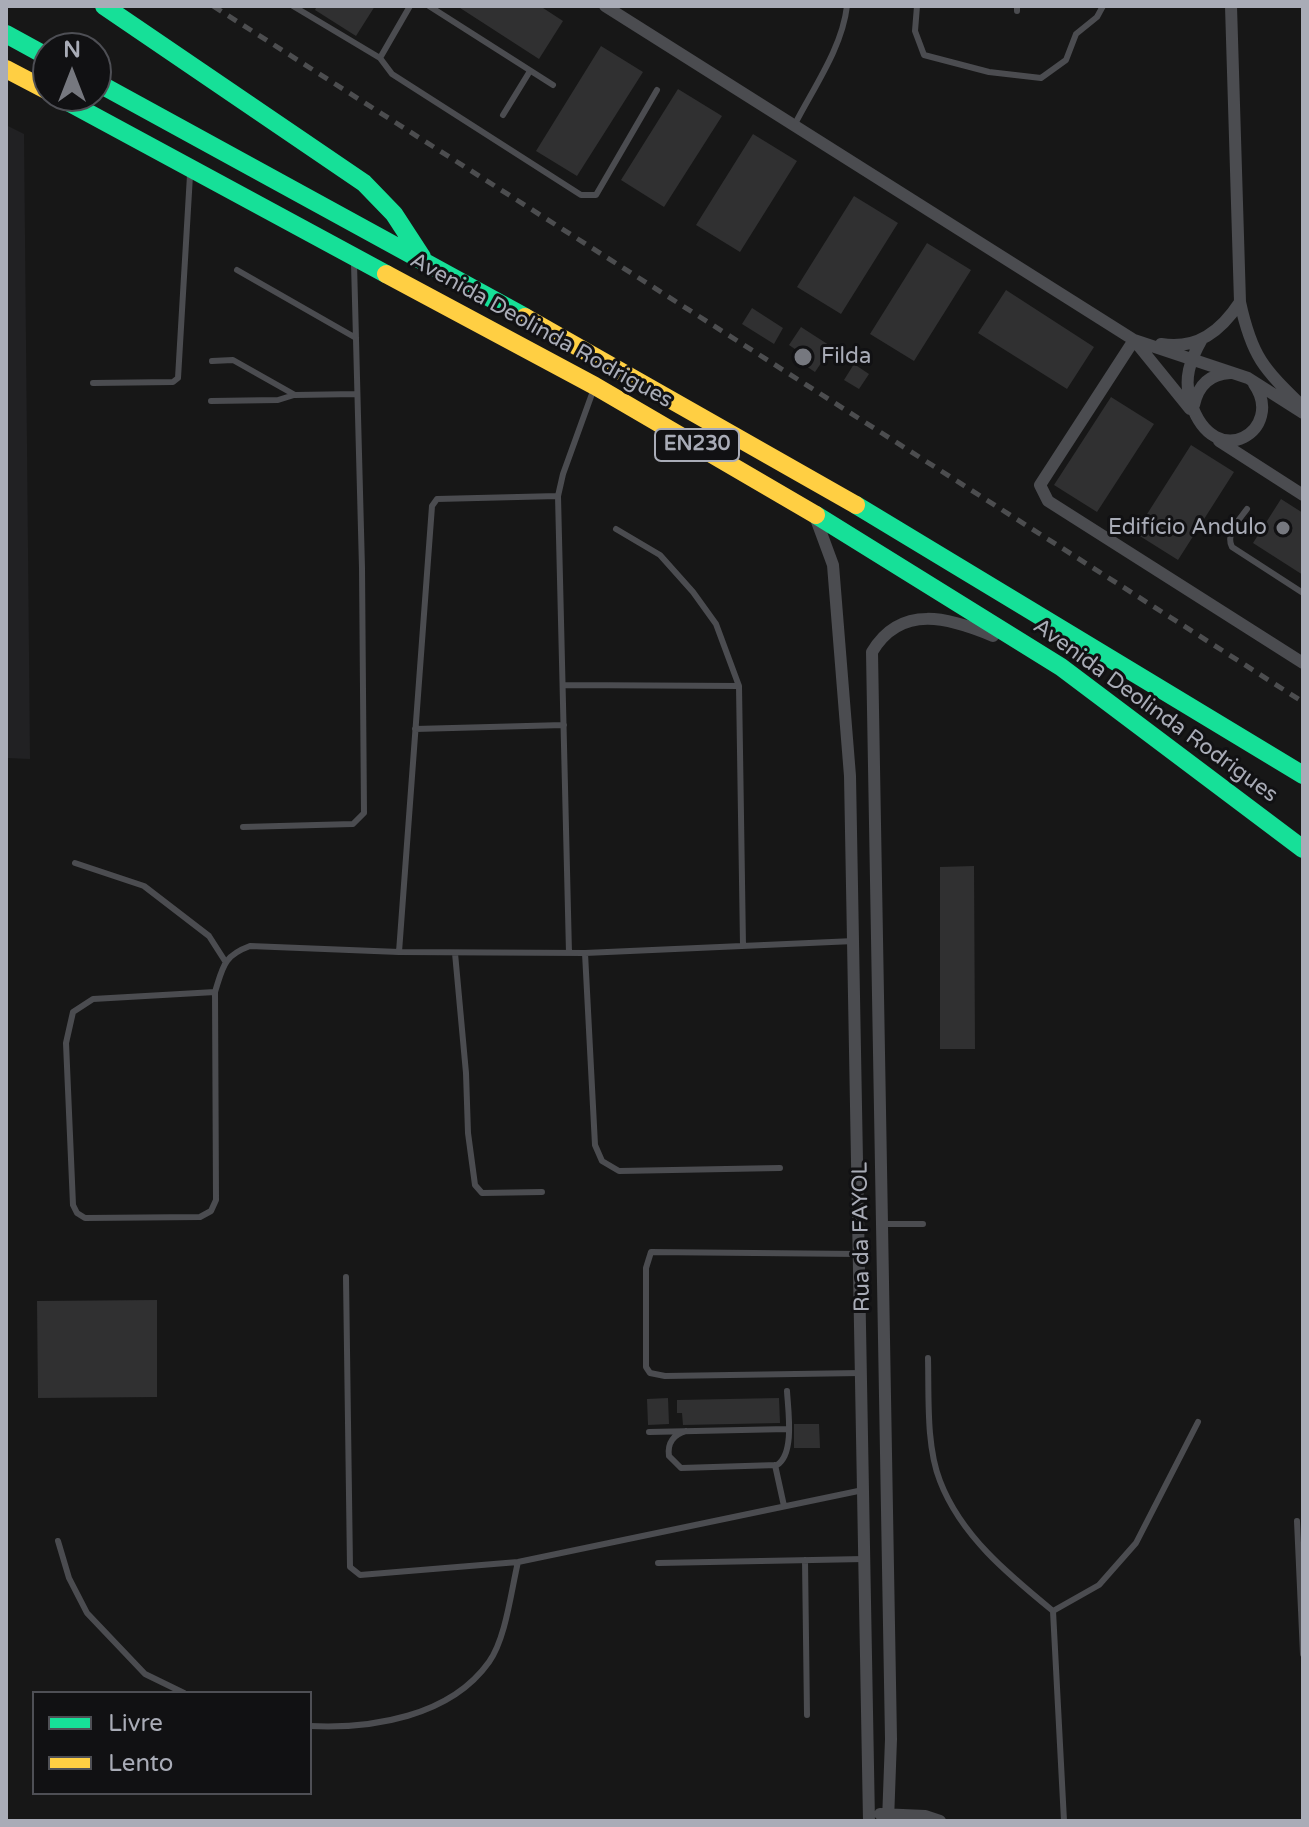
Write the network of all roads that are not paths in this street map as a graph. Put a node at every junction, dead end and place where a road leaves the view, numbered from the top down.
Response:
1 (104, 6) edge
2 (293, 6) edge
3 (410, 6) edge
4 (429, 6) edge
5 (605, 6) edge
6 (847, 6) edge
7 (917, 6) edge
8 (1103, 6) edge
9 (1231, 6) edge
10 (6, 34) edge
11 (32, 48) edge
12 (380, 58) junction
13 (6, 69) edge
14 (530, 71) junction
15 (32, 83) edge
16 (553, 85) dead end
17 (657, 90) dead end
18 (112, 91) edge
19 (87, 112) edge
20 (503, 115) dead end
21 (795, 124) junction
22 (190, 168) junction
23 (354, 255) junction
24 (423, 259) junction
25 (237, 270) dead end
26 (1240, 302) junction
27 (356, 338) junction
28 (1202, 339) junction
29 (1134, 340) junction
30 (1190, 360) junction
31 (212, 361) dead end
32 (1242, 376) junction
33 (93, 383) dead end
34 (595, 386) junction
35 (357, 394) junction
36 (295, 395) junction
37 (211, 401) dead end
38 (1303, 407) edge
39 (1303, 413) edge
40 (1196, 417) junction
41 (1210, 435) junction
42 (1303, 495) edge
43 (558, 496) junction
44 (1247, 509) dead end
45 (813, 513) junction
46 (616, 529) dead end
47 (1303, 593) edge
48 (1303, 663) edge
49 (1061, 667) junction
50 (563, 685) junction
51 (739, 686) junction
52 (564, 725) junction
53 (415, 729) junction
54 (1303, 775) edge
55 (243, 827) dead end
56 (1303, 849) edge
57 (75, 863) dead end
58 (854, 941) junction
59 (743, 946) junction
60 (399, 952) junction
61 (455, 953) junction
62 (569, 953) junction
63 (585, 953) junction
64 (225, 961) junction
65 (215, 992) junction
66 (780, 1168) dead end
67 (542, 1192) dead end
68 (882, 1224) junction
69 (923, 1224) dead end
70 (859, 1254) junction
71 (346, 1277) dead end
72 (928, 1358) dead end
73 (861, 1373) junction
74 (787, 1391) dead end
75 (1198, 1422) dead end
76 (788, 1429) junction
77 (686, 1431) junction
78 (649, 1432) dead end
79 (775, 1465) junction
80 (863, 1490) junction
81 (784, 1506) junction
82 (1297, 1521) dead end
83 (58, 1541) dead end
84 (864, 1559) junction
85 (805, 1560) junction
86 (518, 1562) junction
87 (658, 1563) dead end
88 (1053, 1611) junction
89 (1303, 1654) edge
90 (180, 1691) edge
91 (807, 1715) dead end
92 (312, 1726) edge
93 (869, 1817) edge
94 (888, 1818) edge
95 (908, 1818) edge
96 (940, 1821) edge
97 (1064, 1821) edge

1 - 24 main road
2 - 12 lane
3 - 12 lane
4 - 14 lane
5 - 21 street
6 - 21 lane
7 - 8 lane
9 - 26 street
10 - 11 main road
12 - 17 lane
13 - 15 main road
14 - 16 lane
14 - 20 lane
18 - 24 main road, Avenida Deolinda Rodrigues / EN230
19 - 22 main road, Avenida Deolinda Rodrigues / EN230
21 - 29 street
22 - 23 main road, Avenida Deolinda Rodrigues / EN230
22 - 33 lane
23 - 27 lane
23 - 34 main road, Avenida Deolinda Rodrigues / EN230
24 - 54 main road, Avenida Deolinda Rodrigues / EN230
25 - 27 lane
26 - 28 street
26 - 38 street
27 - 35 lane
28 - 29 street
28 - 30 street
29 - 30 street
29 - 40 street
29 - 48 street
30 - 32 street
30 - 40 street
31 - 36 lane
32 - 39 street
32 - 40 street
32 - 41 street
34 - 43 lane
34 - 45 main road, Avenida Deolinda Rodrigues / EN230
35 - 36 lane
35 - 55 lane
36 - 37 lane
40 - 41 street
41 - 42 street
43 - 50 lane
43 - 53 lane
44 - 47 lane
45 - 49 main road, Avenida Deolinda Rodrigues / EN230
45 - 58 street, Rua da FAYOL
46 - 51 lane
49 - 56 main road, Avenida Deolinda Rodrigues / EN230
49 - 68 street, Rua da FAYOL
50 - 51 lane
50 - 52 lane
51 - 59 lane
52 - 53 lane
52 - 62 lane
53 - 60 lane
57 - 64 lane
58 - 59 lane
58 - 70 street, Rua da FAYOL
59 - 63 lane
60 - 61 lane
60 - 64 lane
61 - 62 lane
61 - 67 lane
62 - 63 lane
63 - 66 lane
64 - 65 lane
65 - 65 lane
68 - 69 lane
68 - 94 street, Rua da FAYOL
70 - 73 street, Rua da FAYOL
70 - 73 lane
71 - 86 lane
72 - 88 lane
73 - 80 street, Rua da FAYOL
74 - 76 lane
75 - 88 lane
76 - 77 lane
76 - 79 lane
77 - 78 lane
77 - 79 lane
79 - 81 lane
80 - 81 lane
80 - 84 street, Rua da FAYOL
81 - 86 lane
82 - 89 lane
83 - 90 lane
84 - 85 lane
84 - 93 street, Rua da FAYOL
85 - 87 lane
85 - 91 lane
86 - 92 lane
88 - 97 lane
93 - 94 street
94 - 95 street
95 - 96 street

